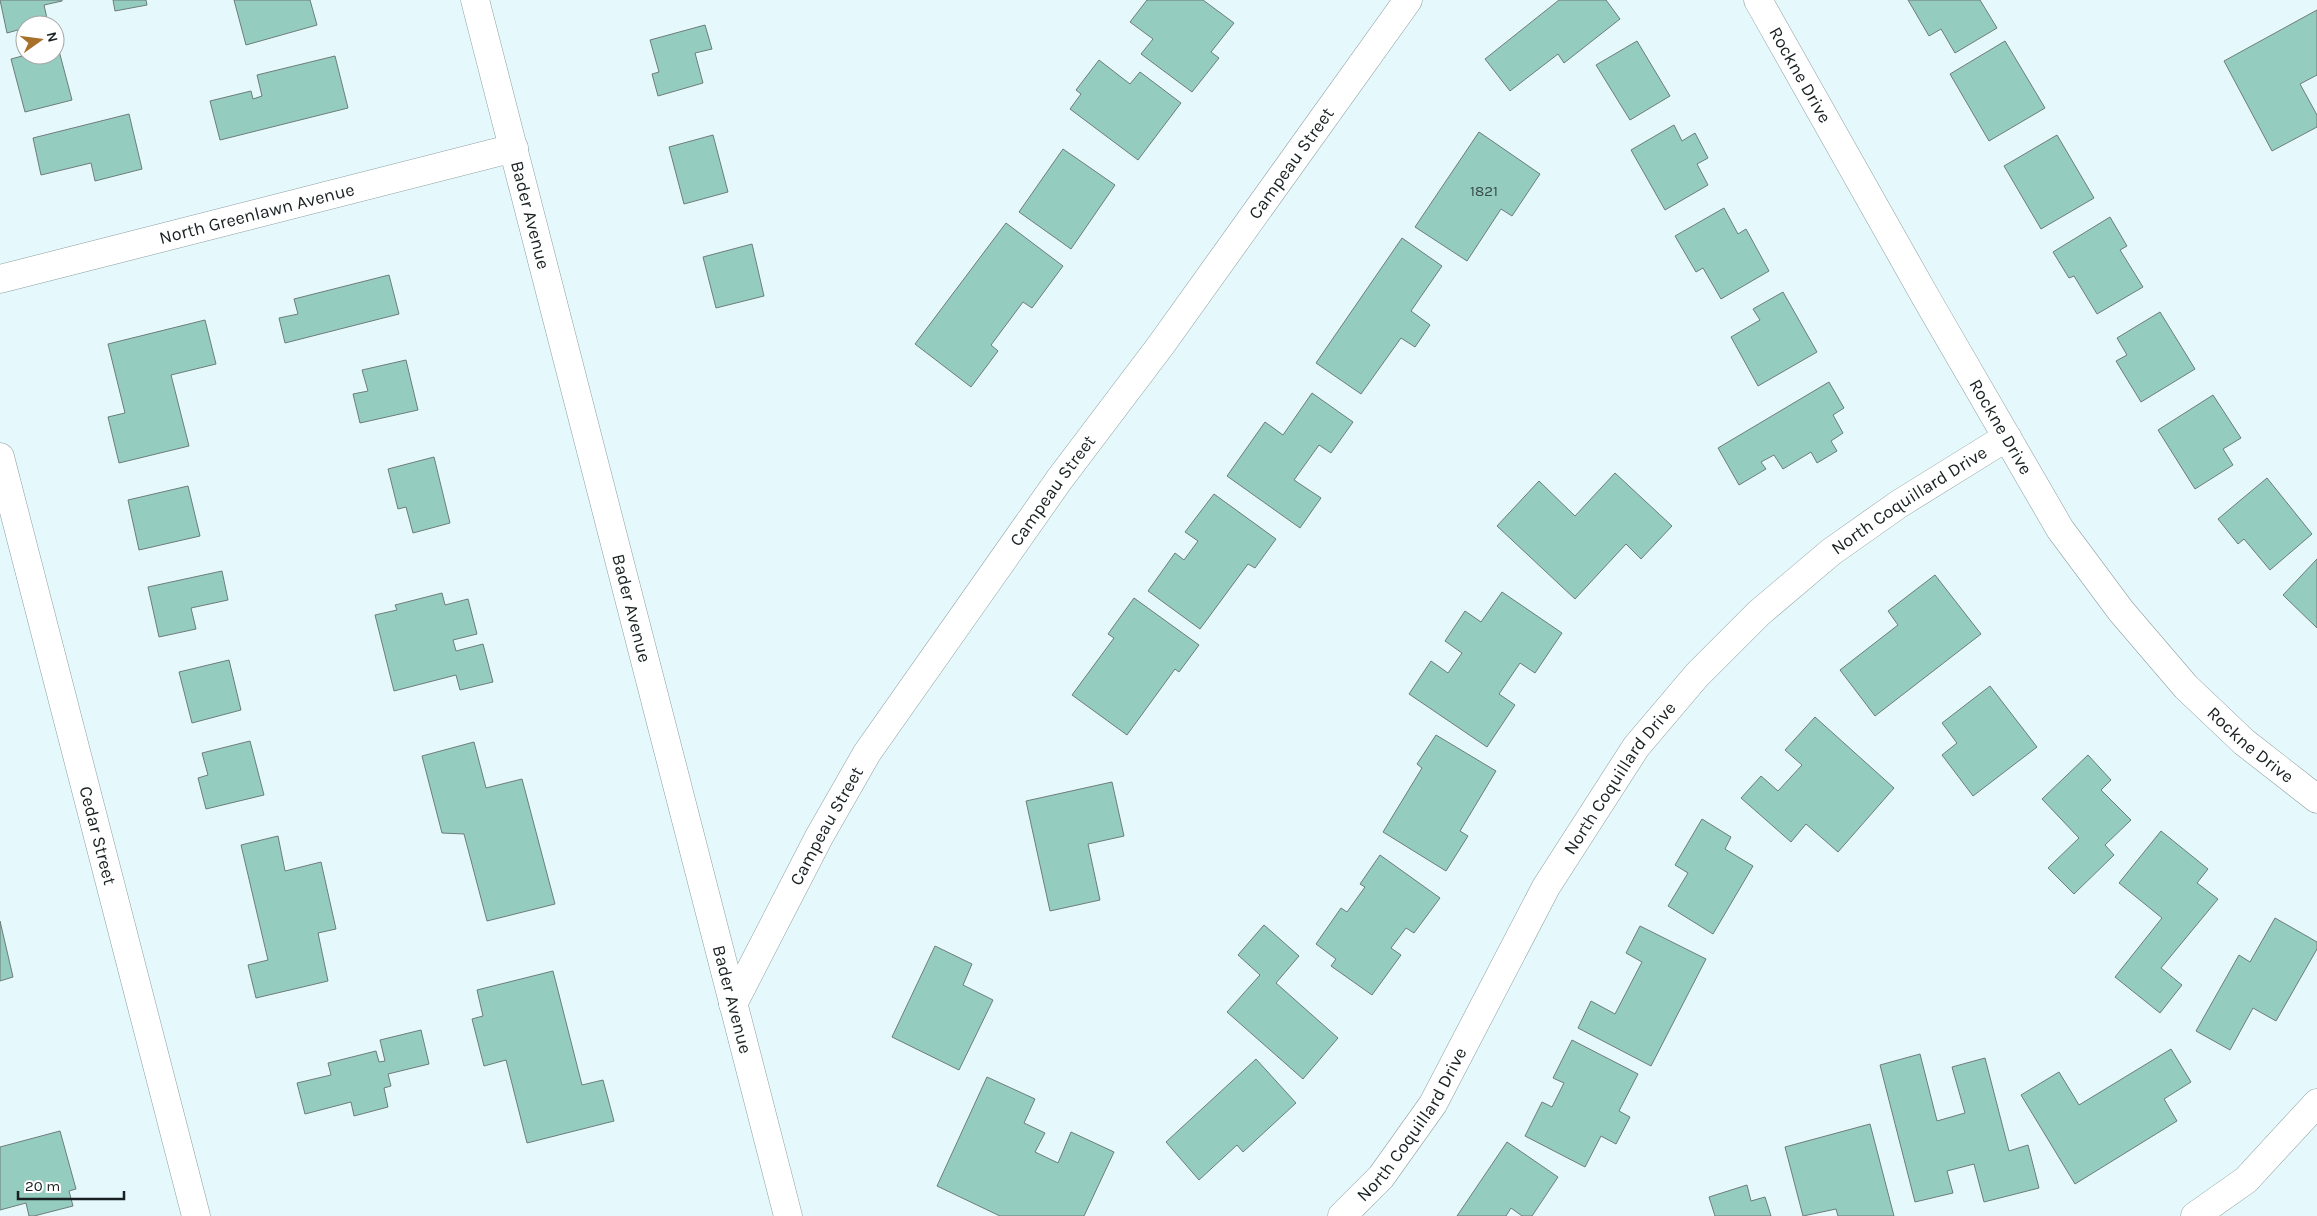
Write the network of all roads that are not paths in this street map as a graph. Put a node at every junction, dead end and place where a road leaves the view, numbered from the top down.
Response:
1 (475, 0) edge
2 (1408, 0) edge
3 (1758, 0) edge
4 (514, 148) junction
5 (0, 279) edge
6 (2007, 437) junction
7 (0, 457) edge
8 (2317, 799) edge
9 (733, 1004) junction
10 (2317, 1103) edge
11 (196, 1216) edge
12 (788, 1216) edge
13 (1342, 1216) edge
14 (2196, 1216) edge

1 - 4 street, Bader Avenue
2 - 9 street, Campeau Street
3 - 6 street, Rockne Drive
4 - 5 street, North Greenlawn Avenue
4 - 9 street, Bader Avenue
6 - 8 street, Rockne Drive
6 - 13 street, North Coquillard Drive
7 - 11 street, Cedar Street
9 - 12 street, Bader Avenue
10 - 14 street

